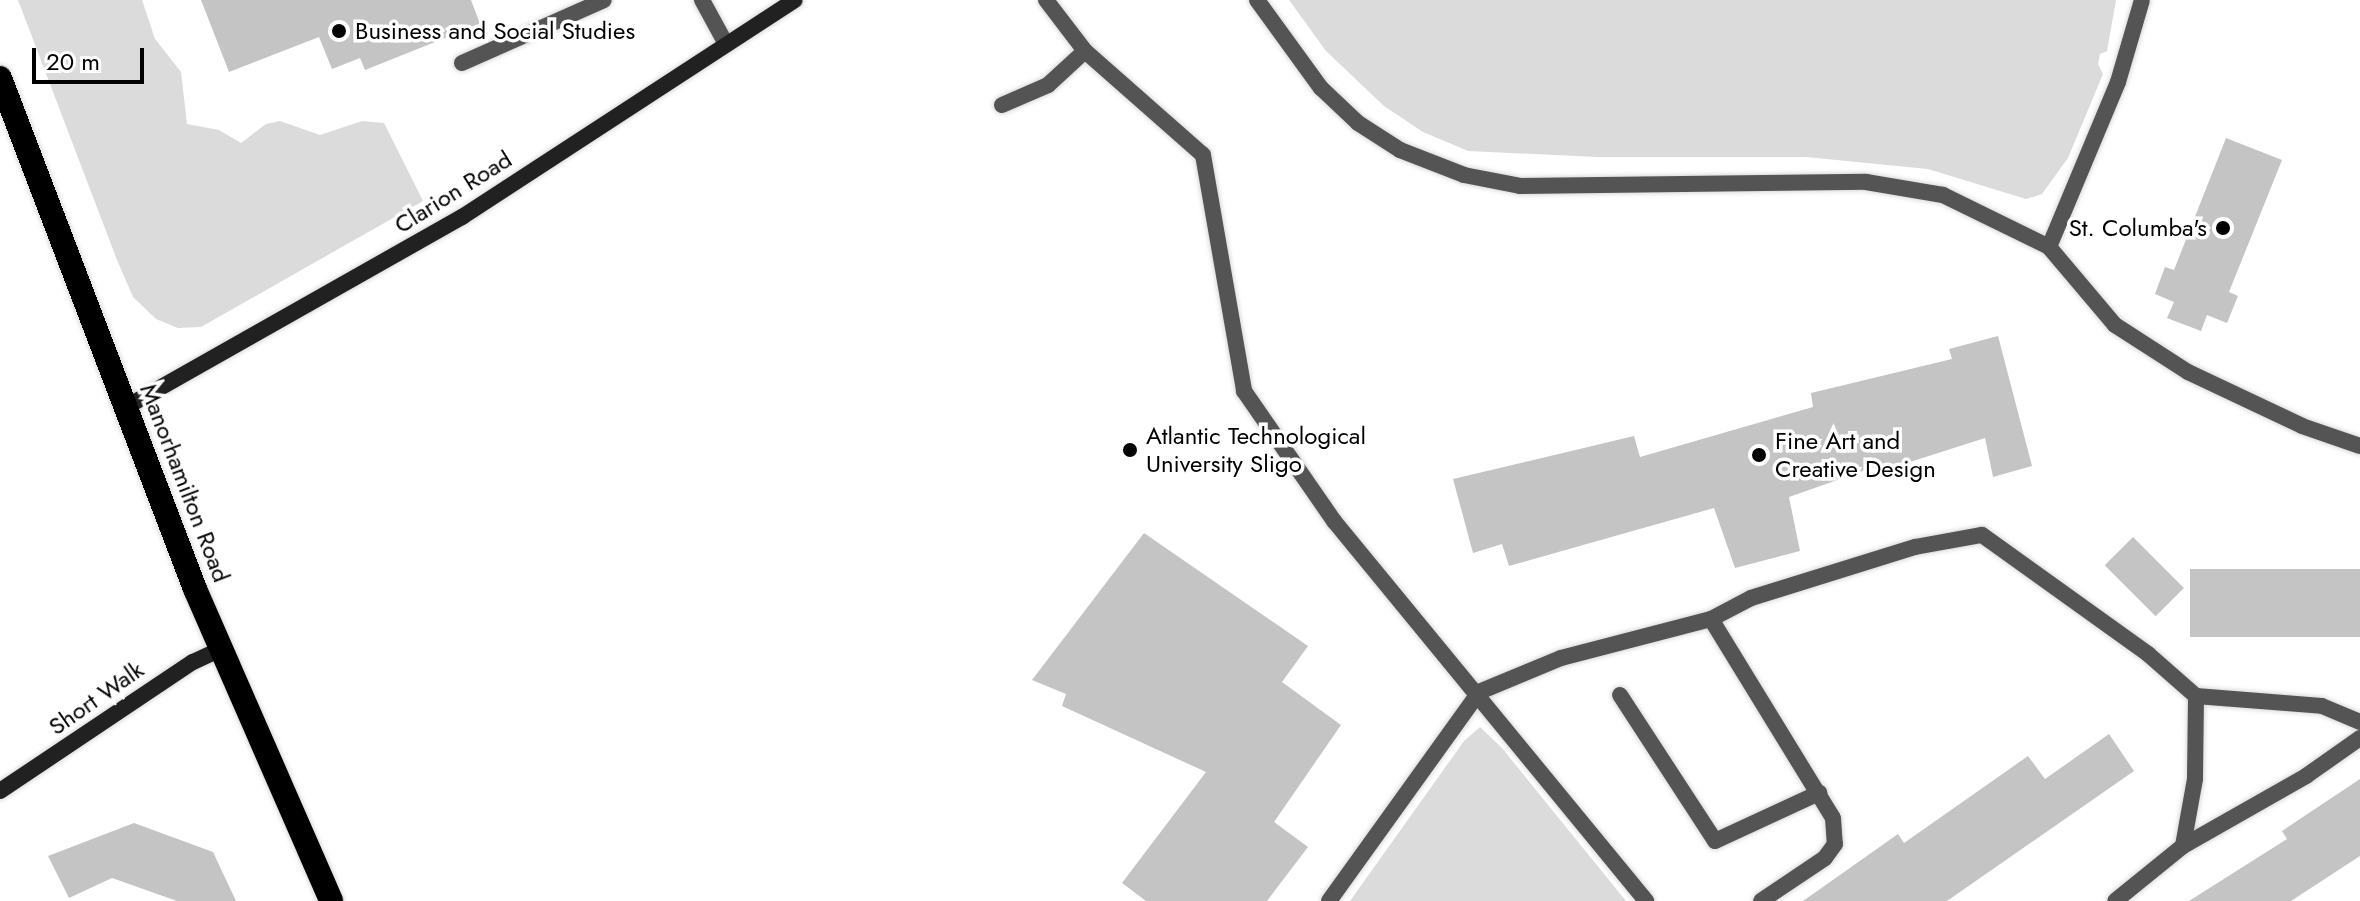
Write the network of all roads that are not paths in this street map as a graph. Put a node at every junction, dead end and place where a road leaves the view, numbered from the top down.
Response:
1 (604, 0) edge
2 (702, 0) edge
3 (795, 0) edge
4 (1046, 0) edge
5 (1257, 0) edge
6 (2142, 0) edge
7 (726, 44) junction
8 (1085, 51) junction
9 (462, 63) dead end
10 (0, 78) edge
11 (1002, 105) dead end
12 (2049, 247) junction
13 (126, 407) junction
14 (2360, 446) edge
15 (1711, 619) junction
16 (221, 649) junction
17 (1479, 692) junction
18 (1620, 695) dead end
19 (2196, 696) junction
20 (2360, 722) edge
21 (2360, 738) edge
22 (0, 791) edge
23 (1819, 793) junction
24 (2183, 846) junction
25 (331, 901) edge
26 (1329, 901) edge
27 (1646, 901) edge
28 (1761, 901) edge
29 (2115, 901) edge

1 - 9 street
2 - 7 street
3 - 7 street, Clarion Road
4 - 8 street
5 - 12 street
6 - 12 street
7 - 13 street, Clarion Road
8 - 11 street
8 - 17 street
10 - 13 highway, Manorhamilton Road
12 - 14 street
13 - 16 highway, Manorhamilton Road
15 - 17 street
15 - 19 street
15 - 23 street
16 - 22 street, Short Walk
16 - 25 highway, Manorhamilton Road
17 - 26 street
17 - 27 street
18 - 23 street
19 - 20 street
19 - 24 street
21 - 24 street
23 - 28 street
24 - 29 street

